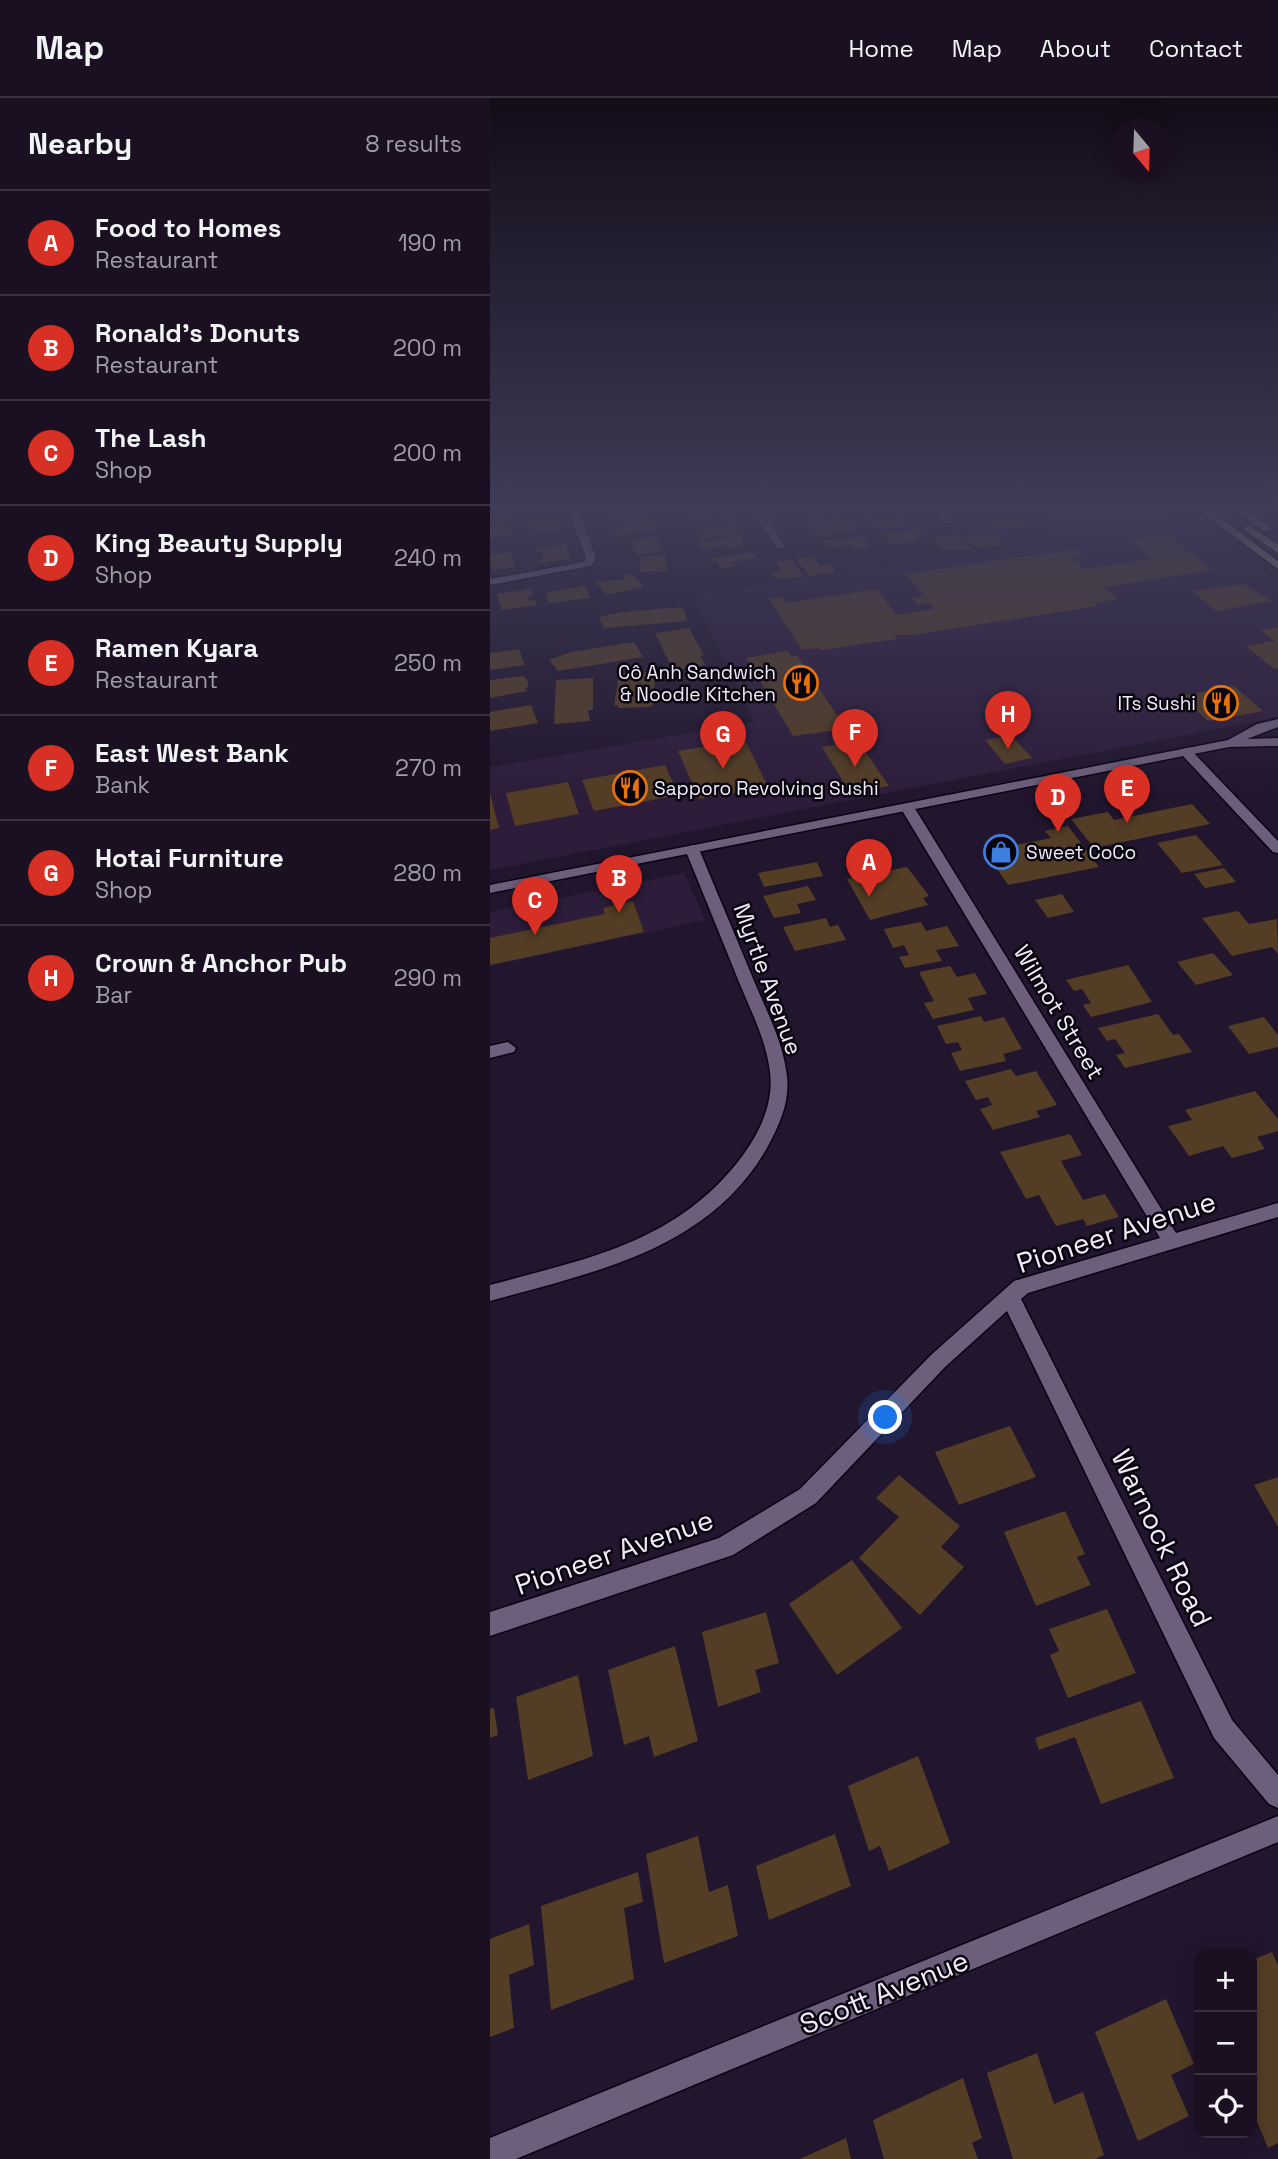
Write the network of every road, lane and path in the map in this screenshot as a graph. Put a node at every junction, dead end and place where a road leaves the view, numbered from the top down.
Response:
1 (1278, 723) edge
2 (1278, 742) edge
3 (1229, 743) junction
4 (1186, 752) junction
5 (907, 807) junction
6 (692, 849) junction
7 (1278, 849) edge
8 (490, 889) edge
9 (508, 1048) dead end
10 (490, 1052) edge
11 (1278, 1210) edge
12 (1172, 1242) junction
13 (490, 1293) edge
14 (1010, 1296) junction
15 (490, 1624) edge
16 (1278, 1795) edge
17 (1278, 1829) edge
18 (490, 2154) edge

1 - 3 street
2 - 3 street
3 - 4 street
4 - 5 street
4 - 7 street
5 - 6 street
5 - 12 street, Wilmot Street
6 - 8 street
6 - 13 street, Myrtle Avenue
9 - 10 street
11 - 12 street, Pioneer Avenue
12 - 14 street, Pioneer Avenue
14 - 15 street, Pioneer Avenue
14 - 16 street, Warnock Road
17 - 18 street, Scott Avenue

